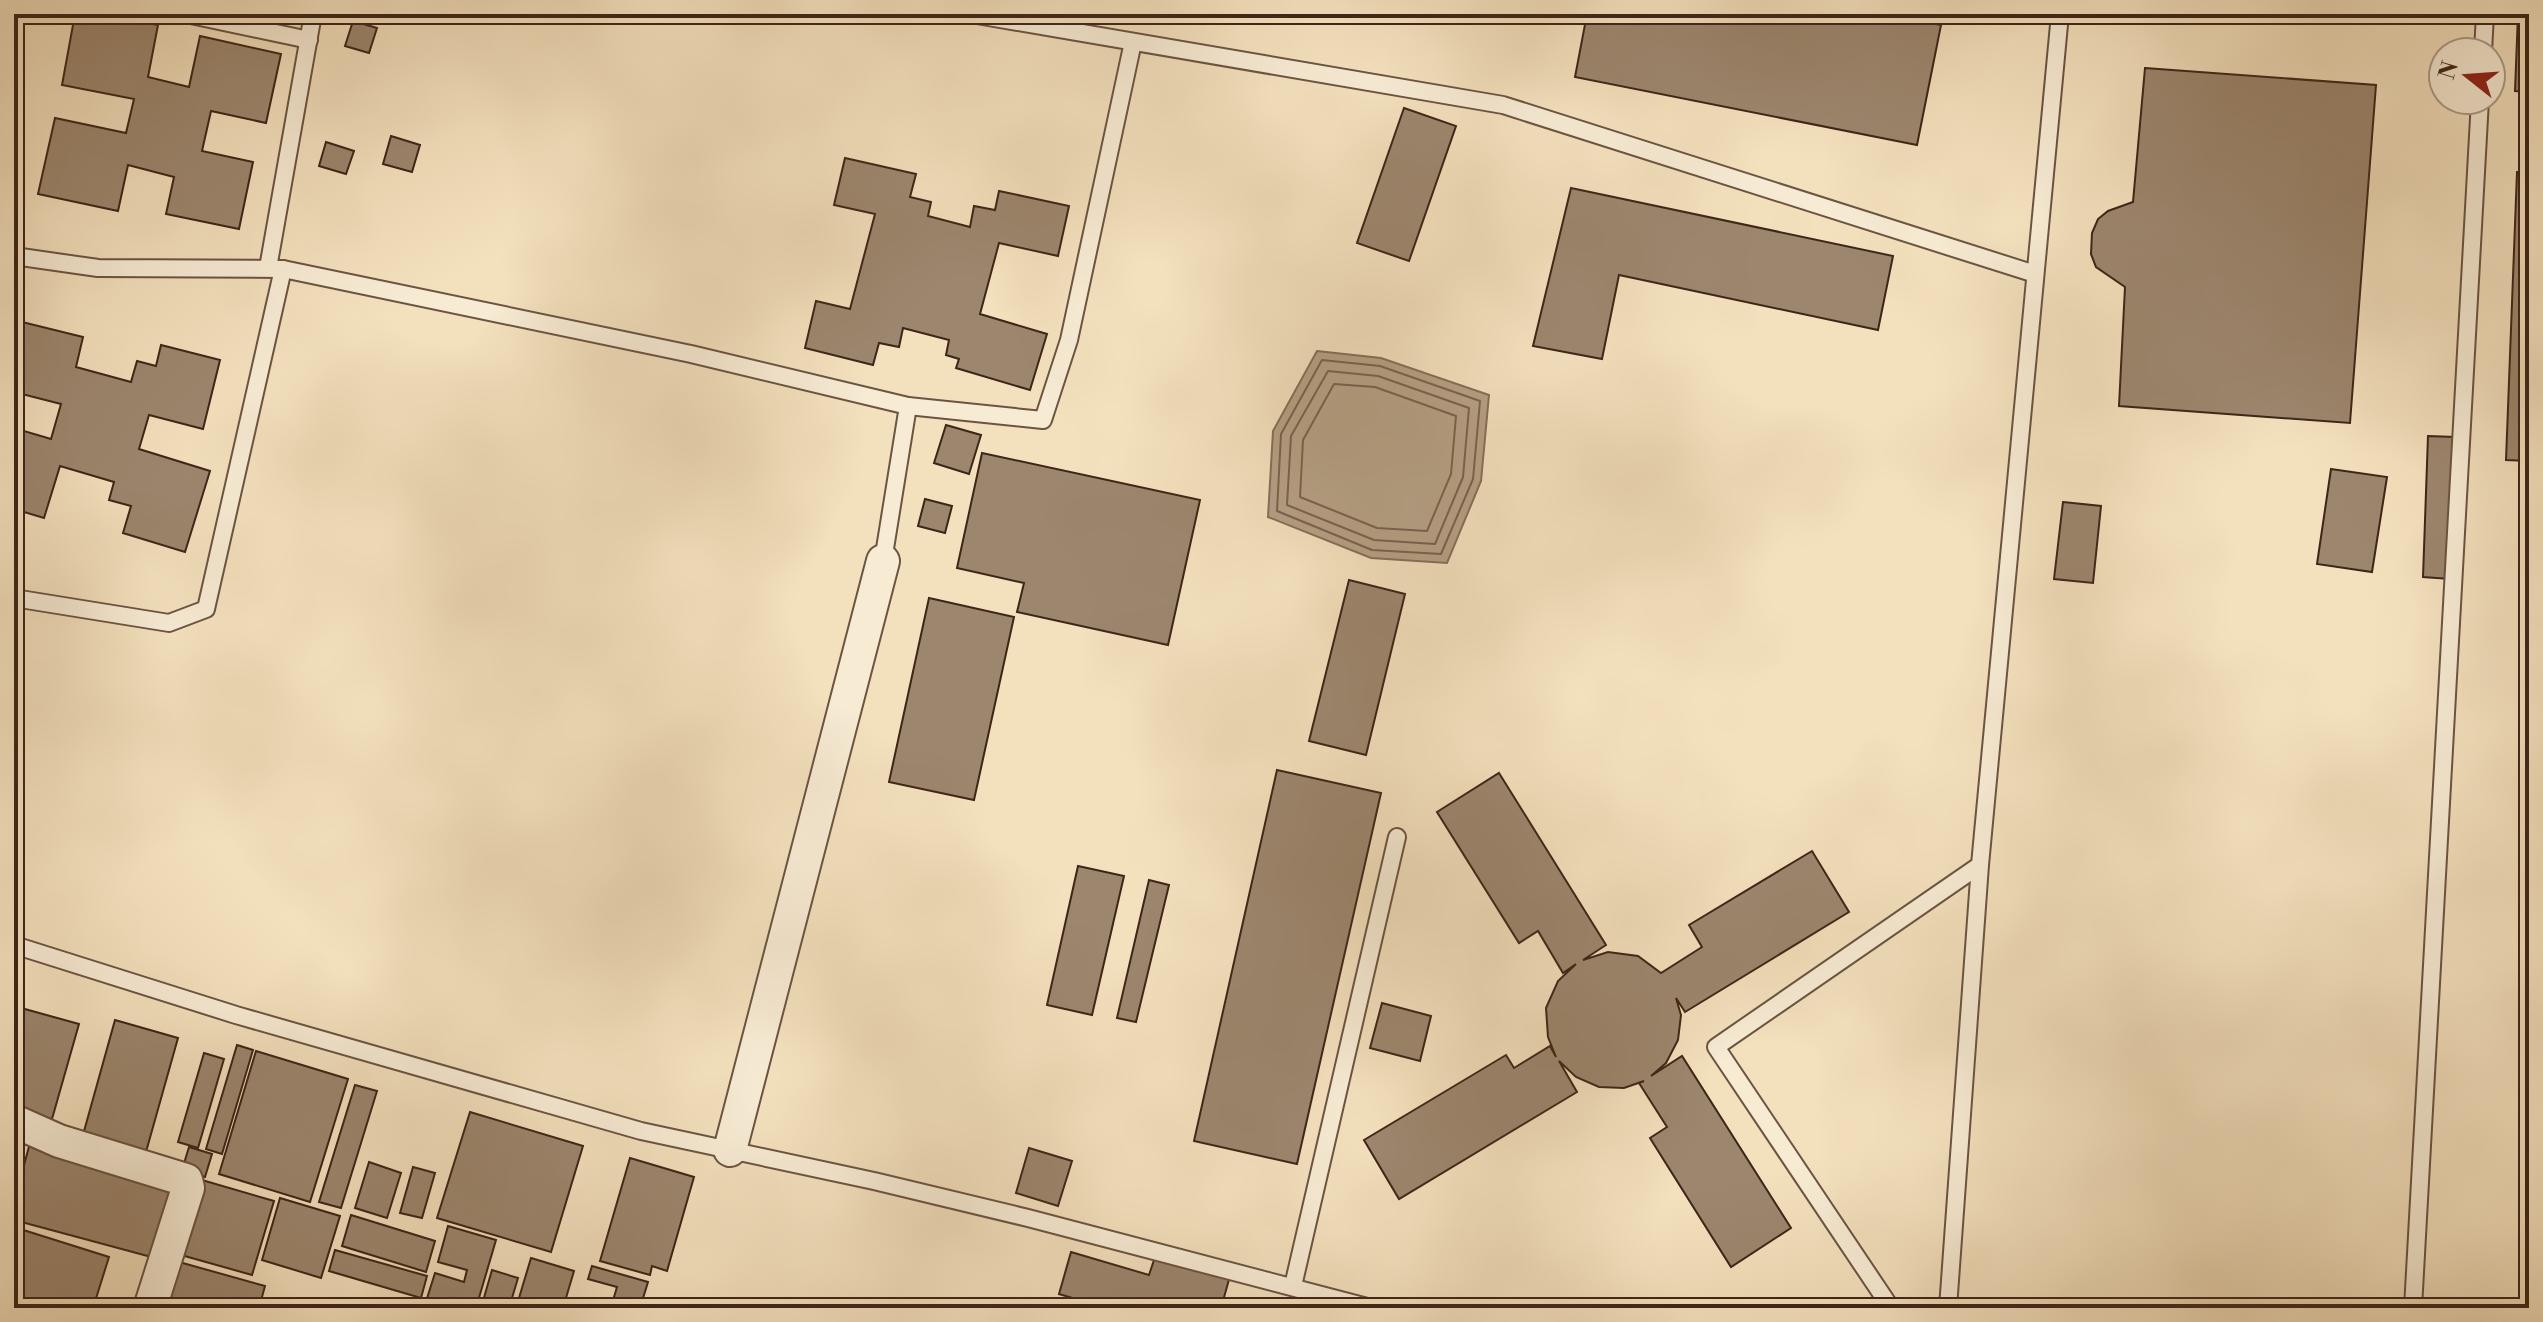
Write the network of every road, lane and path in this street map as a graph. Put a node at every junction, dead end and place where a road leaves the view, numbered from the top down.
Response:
1 (186, 14) edge
2 (313, 14) edge
3 (971, 14) edge
4 (2060, 14) edge
5 (2485, 14) edge
6 (2484, 36) edge
7 (309, 40) junction
8 (1133, 42) junction
9 (2479, 116) edge
10 (14, 256) edge
11 (275, 268) junction
12 (2035, 274) junction
13 (908, 406) junction
14 (883, 561) joint
15 (14, 598) edge
16 (1397, 837) dead end
17 (1980, 865) junction
18 (14, 945) edge
19 (14, 1121) edge
20 (730, 1150) junction
21 (1293, 1286) junction
22 (150, 1308) edge
23 (1371, 1308) edge
24 (1891, 1308) edge
25 (1948, 1308) edge
26 (2413, 1308) edge

1 - 7 lane
2 - 7 lane
3 - 8 lane
4 - 12 lane
5 - 6 lane
7 - 11 lane
8 - 12 lane
8 - 13 lane
9 - 26 lane
10 - 11 lane
11 - 13 lane
11 - 15 lane
12 - 17 lane
13 - 14 lane
14 - 20 street
16 - 21 lane
17 - 24 lane
17 - 25 lane
18 - 20 lane
19 - 22 street
20 - 21 lane
21 - 23 lane

